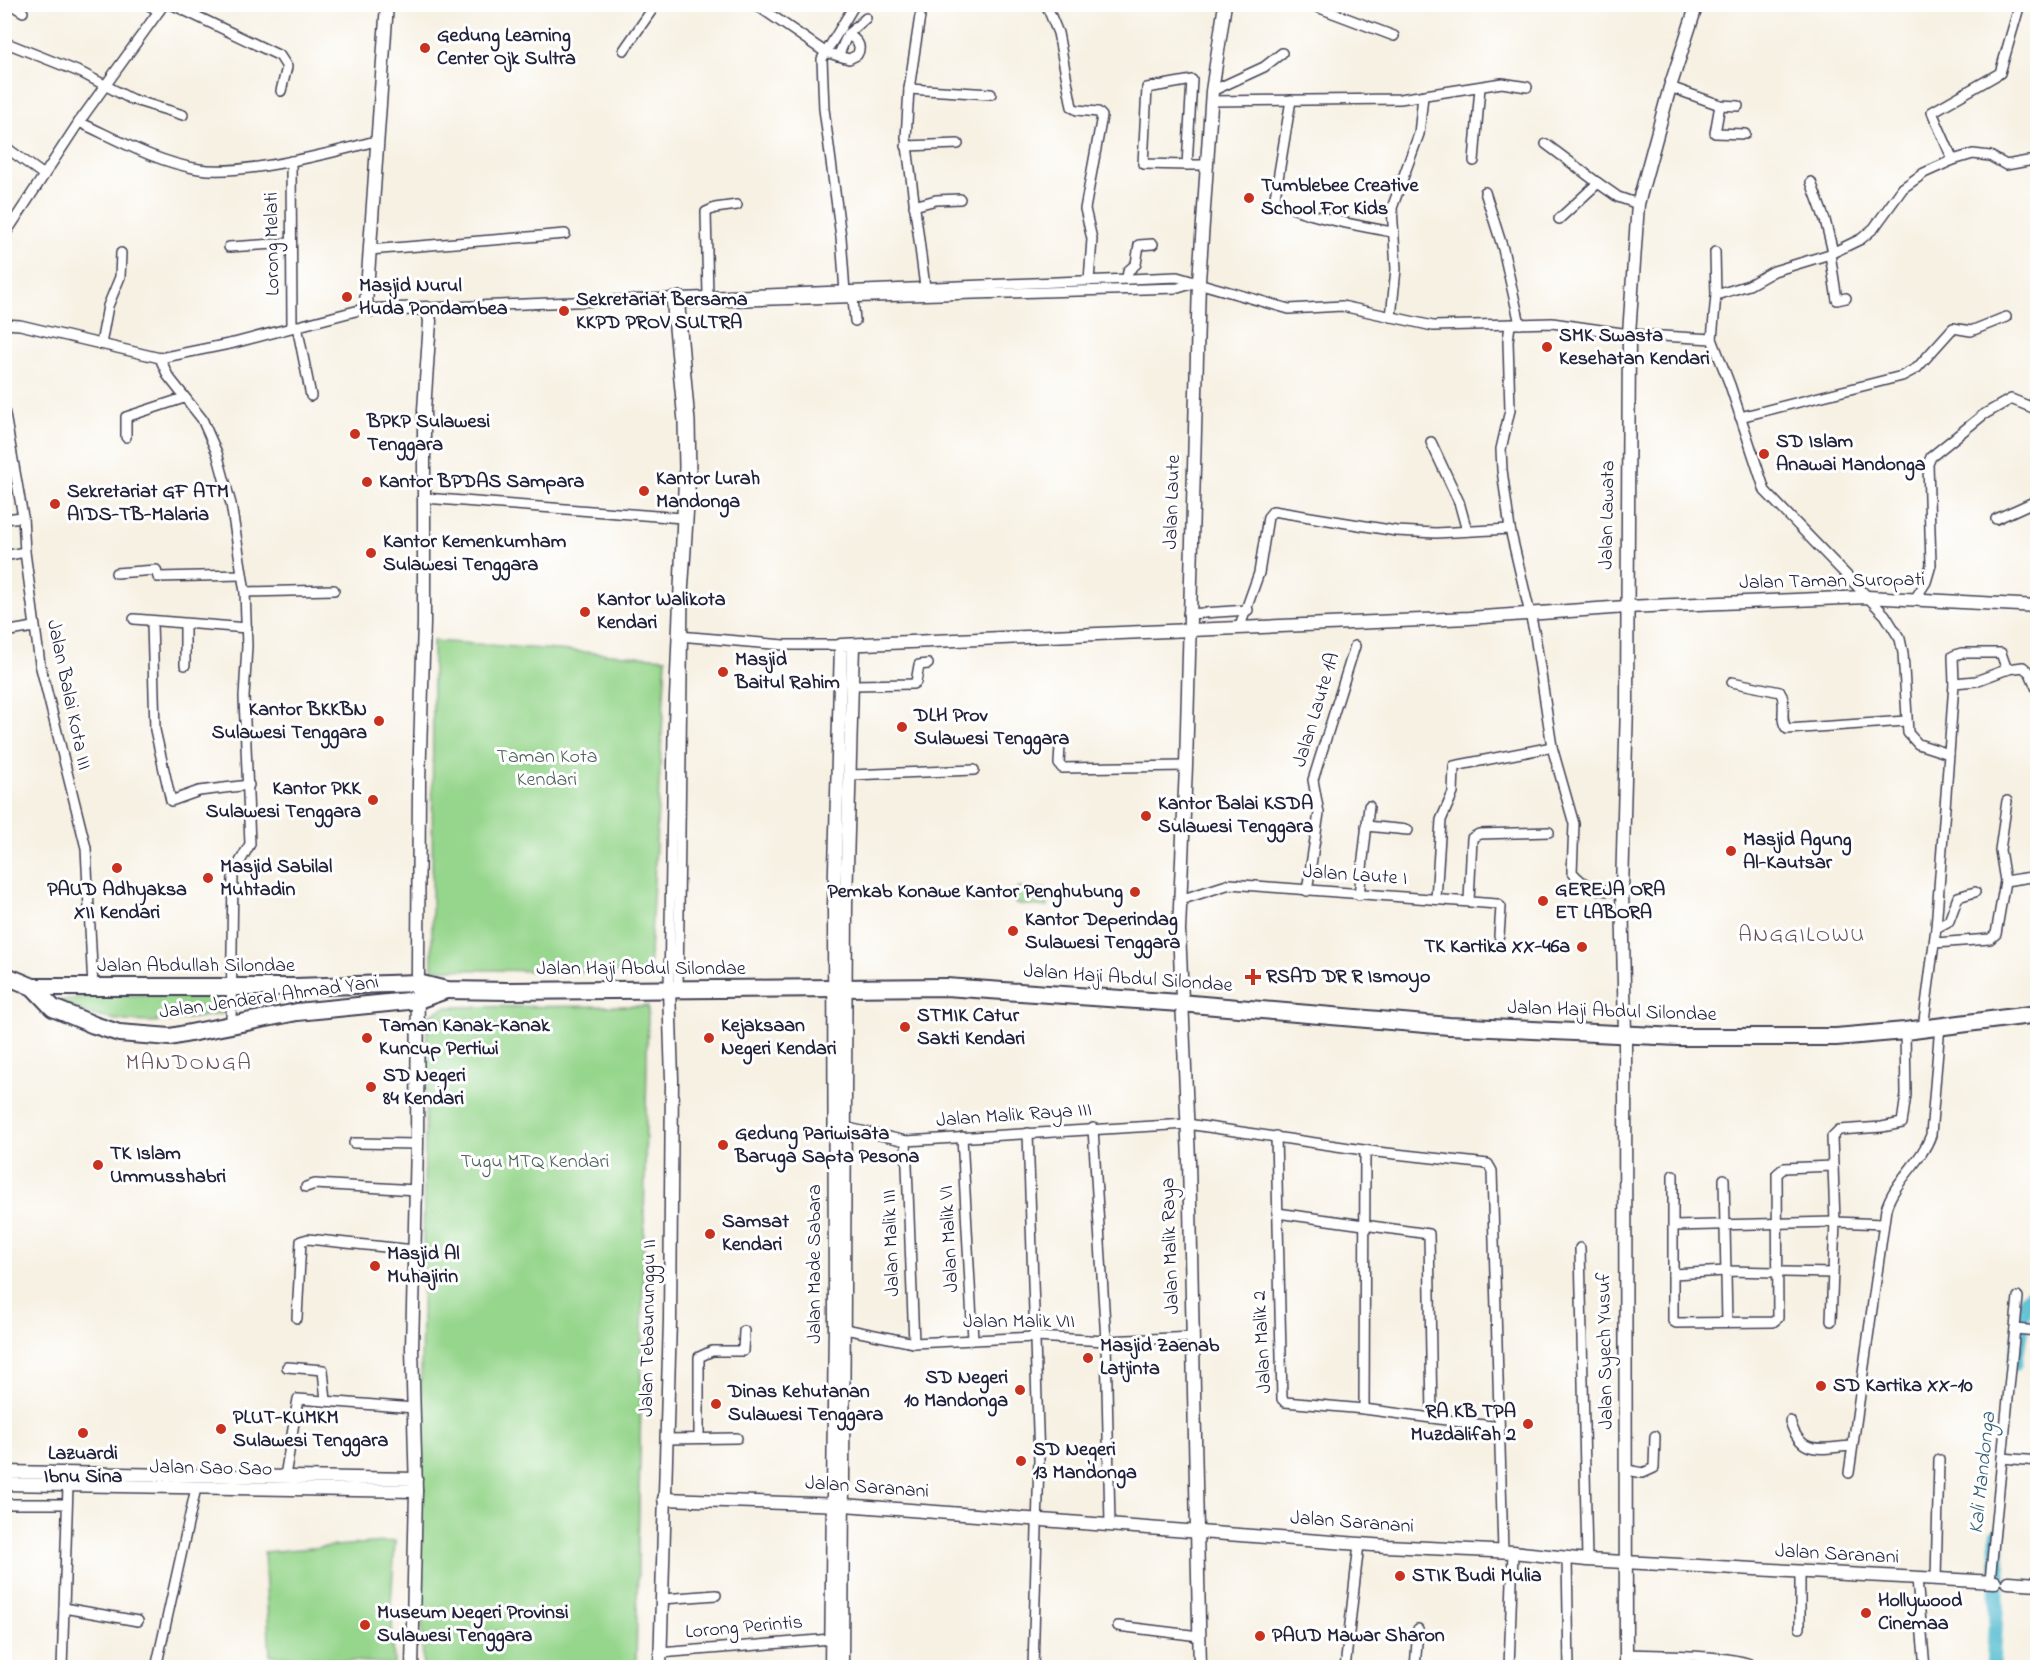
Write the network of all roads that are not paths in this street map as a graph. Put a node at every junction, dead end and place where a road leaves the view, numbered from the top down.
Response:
1 (10, 4) edge
2 (147, 4) edge
3 (171, 4) edge
4 (387, 4) edge
5 (656, 4) edge
6 (755, 4) edge
7 (1046, 4) edge
8 (1225, 4) edge
9 (1310, 4) edge
10 (1697, 4) edge
11 (2020, 4) edge
12 (854, 5) edge
13 (161, 8) edge
14 (23, 12) dead end
15 (920, 16) dead end
16 (866, 18) dead end
17 (848, 34) junction
18 (1394, 36) dead end
19 (4, 42) edge
20 (624, 50) dead end
21 (825, 52) junction
22 (1282, 53) dead end
23 (838, 56) junction
24 (105, 86) junction
25 (1480, 87) junction
26 (1527, 87) dead end
27 (1670, 87) junction
28 (909, 89) junction
29 (280, 91) dead end
30 (991, 94) dead end
31 (1212, 96) junction
32 (1423, 96) junction
33 (1291, 100) junction
34 (1720, 105) junction
35 (1738, 106) dead end
36 (183, 115) dead end
37 (79, 122) junction
38 (1745, 134) dead end
39 (375, 141) junction
40 (958, 144) dead end
41 (1546, 144) dead end
42 (4, 146) edge
43 (906, 146) junction
44 (1188, 154) junction
45 (291, 160) junction
46 (1207, 160) junction
47 (1953, 160) junction
48 (1473, 161) dead end
49 (2028, 161) dead end
50 (1187, 165) junction
51 (44, 175) junction
52 (1811, 182) dead end
53 (1598, 183) junction
54 (1485, 192) dead end
55 (960, 199) dead end
56 (1638, 204) junction
57 (737, 205) dead end
58 (914, 206) junction
59 (1559, 219) dead end
60 (6, 231) edge
61 (1392, 232) junction
62 (566, 234) dead end
63 (290, 243) junction
64 (1153, 244) dead end
65 (229, 247) dead end
66 (369, 250) junction
67 (1715, 252) dead end
68 (121, 253) dead end
69 (1832, 253) junction
70 (1126, 279) junction
71 (1089, 281) junction
72 (1199, 281) junction
73 (925, 287) junction
74 (845, 292) junction
75 (708, 296) junction
76 (1716, 296) junction
77 (853, 298) junction
78 (1846, 298) dead end
79 (675, 300) junction
80 (367, 308) junction
81 (427, 308) junction
82 (1391, 317) junction
83 (2006, 317) dead end
84 (855, 321) dead end
85 (4, 324) edge
86 (1515, 324) junction
87 (295, 327) junction
88 (1629, 333) junction
89 (1712, 339) junction
90 (101, 344) junction
91 (160, 358) junction
92 (311, 396) dead end
93 (184, 398) junction
94 (4, 409) edge
95 (2037, 410) edge
96 (1740, 417) junction
97 (126, 437) dead end
98 (1431, 442) dead end
99 (425, 498) junction
100 (2037, 500) edge
101 (23, 517) junction
102 (682, 518) junction
103 (4, 519) edge
104 (1996, 519) dead end
105 (1510, 529) junction
106 (1467, 531) junction
107 (25, 552) junction
108 (4, 556) edge
109 (116, 573) dead end
110 (242, 575) junction
111 (334, 590) dead end
112 (245, 592) junction
113 (1867, 597) junction
114 (1915, 599) junction
115 (2037, 606) edge
116 (1626, 607) junction
117 (1248, 610) junction
118 (1188, 614) junction
119 (1531, 615) junction
120 (134, 619) dead end
121 (152, 622) junction
122 (185, 625) junction
123 (34, 627) junction
124 (247, 628) junction
125 (1239, 629) junction
126 (1188, 631) junction
127 (4, 632) edge
128 (681, 636) junction
129 (847, 645) junction
130 (1355, 646) dead end
131 (928, 664) dead end
132 (185, 665) dead end
133 (2007, 670) junction
134 (1732, 682) dead end
135 (1954, 683) junction
136 (852, 685) junction
137 (2037, 692) edge
138 (1906, 721) junction
139 (1059, 746) dead end
140 (1552, 747) junction
141 (1949, 754) junction
142 (1186, 766) junction
143 (974, 770) dead end
144 (850, 775) junction
145 (249, 786) junction
146 (2007, 801) dead end
147 (1369, 806) dead end
148 (1366, 826) junction
149 (1408, 830) dead end
150 (1549, 832) dead end
151 (2037, 876) edge
152 (2005, 881) junction
153 (1622, 890) junction
154 (1307, 891) junction
155 (1975, 892) dead end
156 (1359, 895) junction
157 (1436, 899) junction
158 (1180, 900) junction
159 (1469, 901) junction
160 (1936, 928) junction
161 (1499, 936) dead end
162 (1935, 943) junction
163 (4, 975) edge
164 (418, 983) junction
165 (61, 986) junction
166 (33, 987) junction
167 (231, 987) junction
168 (93, 988) junction
169 (465, 989) joint
170 (446, 990) junction
171 (674, 990) junction
172 (841, 990) junction
173 (418, 1000) junction
174 (1180, 1003) junction
175 (53, 1008) junction
176 (2037, 1014) edge
177 (231, 1024) junction
178 (1940, 1026) junction
179 (1923, 1028) junction
180 (1905, 1031) junction
181 (1625, 1034) junction
182 (1187, 1124) junction
183 (844, 1127) junction
184 (1093, 1128) junction
185 (1028, 1133) junction
186 (1276, 1136) junction
187 (962, 1137) junction
188 (906, 1141) junction
189 (354, 1143) dead end
190 (417, 1144) junction
191 (1365, 1150) junction
192 (1833, 1166) junction
193 (1674, 1175) dead end
194 (1724, 1179) dead end
195 (306, 1187) dead end
196 (416, 1190) junction
197 (1276, 1213) junction
198 (1779, 1222) junction
199 (1835, 1222) junction
200 (1726, 1223) junction
201 (1364, 1224) junction
202 (1883, 1224) junction
203 (1674, 1226) junction
204 (1580, 1248) dead end
205 (414, 1250) junction
206 (1726, 1271) junction
207 (1778, 1271) junction
208 (1833, 1273) junction
209 (1673, 1274) junction
210 (2018, 1297) dead end
211 (297, 1318) dead end
212 (1831, 1321) dead end
213 (1727, 1322) junction
214 (845, 1329) junction
215 (2015, 1329) junction
216 (744, 1331) dead end
217 (2037, 1331) edge
218 (1035, 1337) junction
219 (1194, 1338) junction
220 (973, 1340) junction
221 (1106, 1341) junction
222 (914, 1343) junction
223 (287, 1368) dead end
224 (326, 1401) junction
225 (414, 1408) junction
226 (1364, 1409) junction
227 (1432, 1419) junction
228 (1790, 1420) dead end
229 (1499, 1427) junction
230 (1655, 1436) dead end
231 (699, 1437) junction
232 (737, 1438) dead end
233 (667, 1439) junction
234 (1852, 1446) junction
235 (2004, 1458) junction
236 (1939, 1460) dead end
237 (2037, 1461) edge
238 (1627, 1470) junction
239 (4, 1472) edge
240 (1849, 1473) dead end
241 (285, 1476) junction
242 (4, 1484) edge
243 (416, 1485) junction
244 (68, 1486) junction
245 (196, 1488) junction
246 (664, 1498) junction
247 (4, 1504) edge
248 (67, 1504) junction
249 (838, 1505) junction
250 (1039, 1520) junction
251 (1110, 1525) junction
252 (1197, 1530) junction
253 (1359, 1544) junction
254 (1508, 1551) junction
255 (1567, 1558) junction
256 (1587, 1560) junction
257 (1626, 1562) junction
258 (1800, 1572) junction
259 (1917, 1579) junction
260 (1936, 1580) junction
261 (1993, 1581) junction
262 (2008, 1582) joint
263 (2037, 1584) edge
264 (716, 1594) dead end
265 (663, 1599) junction
266 (64, 1608) junction
267 (138, 1621) dead end
268 (1118, 1626) dead end
269 (1800, 1628) dead end
270 (1418, 1629) dead end
271 (1199, 1636) junction
272 (831, 1639) junction
273 (660, 1653) junction
274 (1626, 1654) junction
275 (62, 1668) edge
276 (156, 1668) edge
277 (412, 1668) edge
278 (660, 1668) edge
279 (831, 1668) edge
280 (842, 1668) edge
281 (1033, 1668) edge
282 (1200, 1668) edge
283 (1345, 1668) edge
284 (1415, 1668) edge
285 (1509, 1668) edge
286 (1569, 1668) edge
287 (1626, 1668) edge
288 (1756, 1668) edge
289 (1925, 1668) edge

1 - 14 street
2 - 13 street
3 - 29 street
4 - 39 street
5 - 20 street
6 - 21 street
7 - 71 street
8 - 31 street, Jalan Laute
9 - 18 street
10 - 27 street, Jalan Lawata
11 - 47 street
12 - 21 street
13 - 24 street
15 - 28 street
16 - 17 street
17 - 23 street
17 - 23 street
19 - 24 street
21 - 23 street
21 - 74 street
22 - 31 street
24 - 36 street
24 - 37 street
25 - 26 street
25 - 32 street
25 - 48 street
27 - 34 street
27 - 56 street, Jalan Lawata
28 - 30 street
28 - 43 street
31 - 33 street
31 - 46 street, Jalan Laute
32 - 33 street
32 - 61 street
33 - 61 street
34 - 35 street
34 - 38 street
37 - 45 street
37 - 51 street
39 - 45 street
39 - 66 street
40 - 43 street
41 - 53 street
42 - 51 street
43 - 58 street
44 - 46 street
44 - 50 street
44 - 50 street
45 - 63 street, Lorong Melati
46 - 50 street
46 - 72 street, Jalan Laute
47 - 49 street
47 - 69 street
51 - 60 street
52 - 69 street
53 - 56 street
53 - 59 street
54 - 86 street
55 - 58 street
56 - 88 street, Jalan Lawata
57 - 75 street
58 - 73 street
61 - 82 street
62 - 66 street
63 - 65 street
63 - 87 street, Lorong Melati
64 - 70 street
66 - 80 street
67 - 76 street
68 - 90 street
69 - 76 street
69 - 78 street
70 - 71 street
70 - 72 street
71 - 73 street
72 - 77 street
72 - 82 street
72 - 118 street, Jalan Laute
73 - 74 street
74 - 75 street
75 - 79 street
76 - 89 street
77 - 79 street
77 - 84 street
79 - 81 street
79 - 102 street
79 - 128 street
80 - 81 street
80 - 87 street
81 - 99 street
82 - 86 street
83 - 96 street
85 - 90 street
86 - 88 street
86 - 105 street
87 - 91 street
87 - 92 street, Lorong Melati
88 - 89 street
88 - 116 street, Jalan Lawata
89 - 96 street
90 - 91 street
91 - 93 street
93 - 97 street
93 - 110 street
94 - 101 street, Jalan Balai Kota III
95 - 114 street
96 - 113 street
98 - 106 street
99 - 102 street
99 - 164 street
100 - 104 street
101 - 103 street
101 - 107 street, Jalan Balai Kota III
102 - 128 street
105 - 106 street
105 - 119 street
106 - 117 street
107 - 108 street
107 - 123 street, Jalan Balai Kota III
109 - 110 street
110 - 112 street
111 - 112 street
112 - 124 street
113 - 114 street, Jalan Taman Suropati
113 - 116 street, Jalan Taman Suropati
113 - 138 street
114 - 115 street, Jalan Taman Suropati
116 - 119 street, Jalan Taman Suropati
116 - 153 street, Jalan Lawata
117 - 118 street
117 - 125 street
118 - 126 street, Jalan Laute
119 - 125 street, Jalan Taman Suropati
119 - 140 street
120 - 121 street
121 - 122 street
121 - 145 street
122 - 124 street
122 - 132 street
123 - 127 street
123 - 168 street, Jalan Balai Kota III
124 - 145 street
125 - 126 street, Jalan Taman Suropati
126 - 129 street, Jalan Taman Suropati
126 - 142 street, Jalan Laute
128 - 129 street
128 - 171 street
129 - 136 street, Jalan Made Sabara
129 - 172 street, Jalan Made Sabara
130 - 154 street, Jalan Laute 1A
131 - 136 street
133 - 135 street
133 - 135 street
133 - 137 street
134 - 138 street
135 - 141 street
136 - 144 street, Jalan Made Sabara
138 - 141 street
139 - 142 street
140 - 153 street
140 - 157 street
141 - 160 street
142 - 158 street, Jalan Laute
143 - 144 street
144 - 172 street, Jalan Made Sabara
145 - 167 street
146 - 152 street
147 - 148 street
148 - 149 street
148 - 156 street
150 - 159 street
151 - 152 street
152 - 162 street
153 - 181 street, Jalan Lawata
154 - 156 street, Jalan Laute I
154 - 158 street, Jalan Laute I
155 - 160 street
156 - 157 street, Jalan Laute I
157 - 159 street, Jalan Laute I
158 - 174 street, Jalan Laute
159 - 161 street, Jalan Laute I
160 - 162 street
162 - 179 street
163 - 166 highway, Jalan Jenderal Ahmad Yani
164 - 167 highway, Jalan Abdullah Silondae
164 - 170 highway, Jalan Abdullah Silondae
164 - 173 street
165 - 166 highway, Jalan Abdullah Silondae
165 - 168 highway, Jalan Abdullah Silondae
165 - 175 highway
166 - 175 highway, Jalan Jenderal Ahmad Yani
167 - 168 highway, Jalan Abdullah Silondae
167 - 177 street
169 - 170 highway, Jalan Abdullah Silondae
169 - 171 highway, Jalan Haji Abdul Silondae
170 - 173 highway, Jalan Jenderal Ahmad Yani
171 - 172 highway, Jalan Haji Abdul Silondae
171 - 233 street, Jalan Tebaununggu II
172 - 174 highway, Jalan Haji Abdul Silondae
172 - 183 street, Jalan Made Sabara
172 - 249 street, Jalan Made Sabara
173 - 177 highway, Jalan Jenderal Ahmad Yani
173 - 190 street
174 - 181 highway, Jalan Haji Abdul Silondae
174 - 182 street, Jalan Malik Raya
175 - 177 highway, Jalan Jenderal Ahmad Yani
176 - 178 highway, Jalan Haji Abdul Silondae
178 - 179 highway, Jalan Haji Abdul Silondae
178 - 202 street
179 - 180 highway, Jalan Haji Abdul Silondae
180 - 181 highway, Jalan Haji Abdul Silondae
180 - 192 street
181 - 238 street, Jalan Syech Yusuf
182 - 184 street, Jalan Malik Raya III
182 - 186 street, Jalan Malik Raya III
182 - 219 street, Jalan Malik Raya
183 - 188 street, Jalan Malik Raya III
183 - 214 street, Jalan Made Sabara
184 - 185 street, Jalan Malik Raya III
184 - 221 street
185 - 187 street, Jalan Malik Raya III
185 - 218 street
186 - 191 street, Jalan Malik Raya III
186 - 197 street, Jalan Malik 2
187 - 188 street, Jalan Malik Raya III
187 - 220 street, Jalan Malik VI
188 - 222 street, Jalan Malik III
189 - 190 street
190 - 196 street
191 - 201 street
191 - 229 street, Jalan Malik Raya III
192 - 198 street
192 - 199 street
193 - 203 street
194 - 200 street
195 - 196 street
196 - 205 street
197 - 201 street
197 - 226 street, Jalan Malik 2
198 - 199 street
198 - 200 street
198 - 207 street
199 - 202 street
199 - 208 street
200 - 203 street
200 - 206 street
201 - 226 street
201 - 227 street
202 - 234 street
203 - 209 street
204 - 256 street
205 - 211 street
205 - 225 street
206 - 207 street
206 - 209 street
206 - 213 street
207 - 208 street
207 - 213 street
208 - 212 street
209 - 213 street
210 - 215 street
214 - 222 street, Jalan Malik VII
214 - 249 street, Jalan Made Sabara
215 - 217 street
215 - 235 street
216 - 231 street
218 - 220 street, Jalan Malik VII
218 - 221 street, Jalan Malik VII
218 - 250 street
219 - 221 street, Jalan Malik VII
219 - 252 street, Jalan Malik Raya
220 - 222 street, Jalan Malik VII
221 - 251 street
223 - 224 street
224 - 225 street
224 - 241 street
225 - 243 street
226 - 227 street, Jalan Malik 2
227 - 229 street, Jalan Malik 2
228 - 234 street
229 - 254 street
230 - 238 street
231 - 232 street
231 - 233 street
233 - 246 street, Jalan Tebaununggu II
234 - 240 street
235 - 237 street
235 - 261 street
236 - 260 street
238 - 257 street, Jalan Syech Yusuf
239 - 241 street, Jalan Sao Sao
241 - 243 street, Jalan Sao Sao
242 - 244 street, Jalan Sao Sao
243 - 245 street, Jalan Sao Sao
243 - 277 street
244 - 245 street, Jalan Sao Sao
244 - 248 street
245 - 276 street
246 - 249 street, Jalan Saranani
246 - 265 street, Jalan Tebaununggu II
247 - 248 street
248 - 266 street
249 - 250 street, Jalan Saranani
249 - 272 street, Jalan Made Sabara
249 - 280 street, Jalan Made Sabara
250 - 251 street, Jalan Saranani
250 - 281 street
251 - 252 street, Jalan Saranani
252 - 253 street, Jalan Saranani
252 - 271 street, Jalan Malik Raya
253 - 254 street, Jalan Saranani
253 - 283 street
254 - 255 street, Jalan Saranani
254 - 285 street
255 - 256 street, Jalan Saranani
255 - 286 street
256 - 257 street, Jalan Saranani
257 - 258 street, Jalan Saranani
257 - 274 street, Jalan Syech Yusuf
258 - 259 street, Jalan Saranani
258 - 269 street
259 - 260 street, Jalan Saranani
259 - 289 street
260 - 261 street, Jalan Saranani
261 - 262 street, Jalan Saranani
262 - 263 street, Jalan Saranani
264 - 265 street
265 - 273 street, Jalan Tebaununggu II
266 - 267 street
266 - 275 street
268 - 271 street
270 - 284 street
271 - 282 street, Jalan Malik Raya
272 - 273 street, Lorong Perintis
272 - 279 street, Jalan Made Sabara
273 - 278 street, Jalan Tebaununggu II
274 - 287 street, Jalan Syech Yusuf
274 - 288 street

